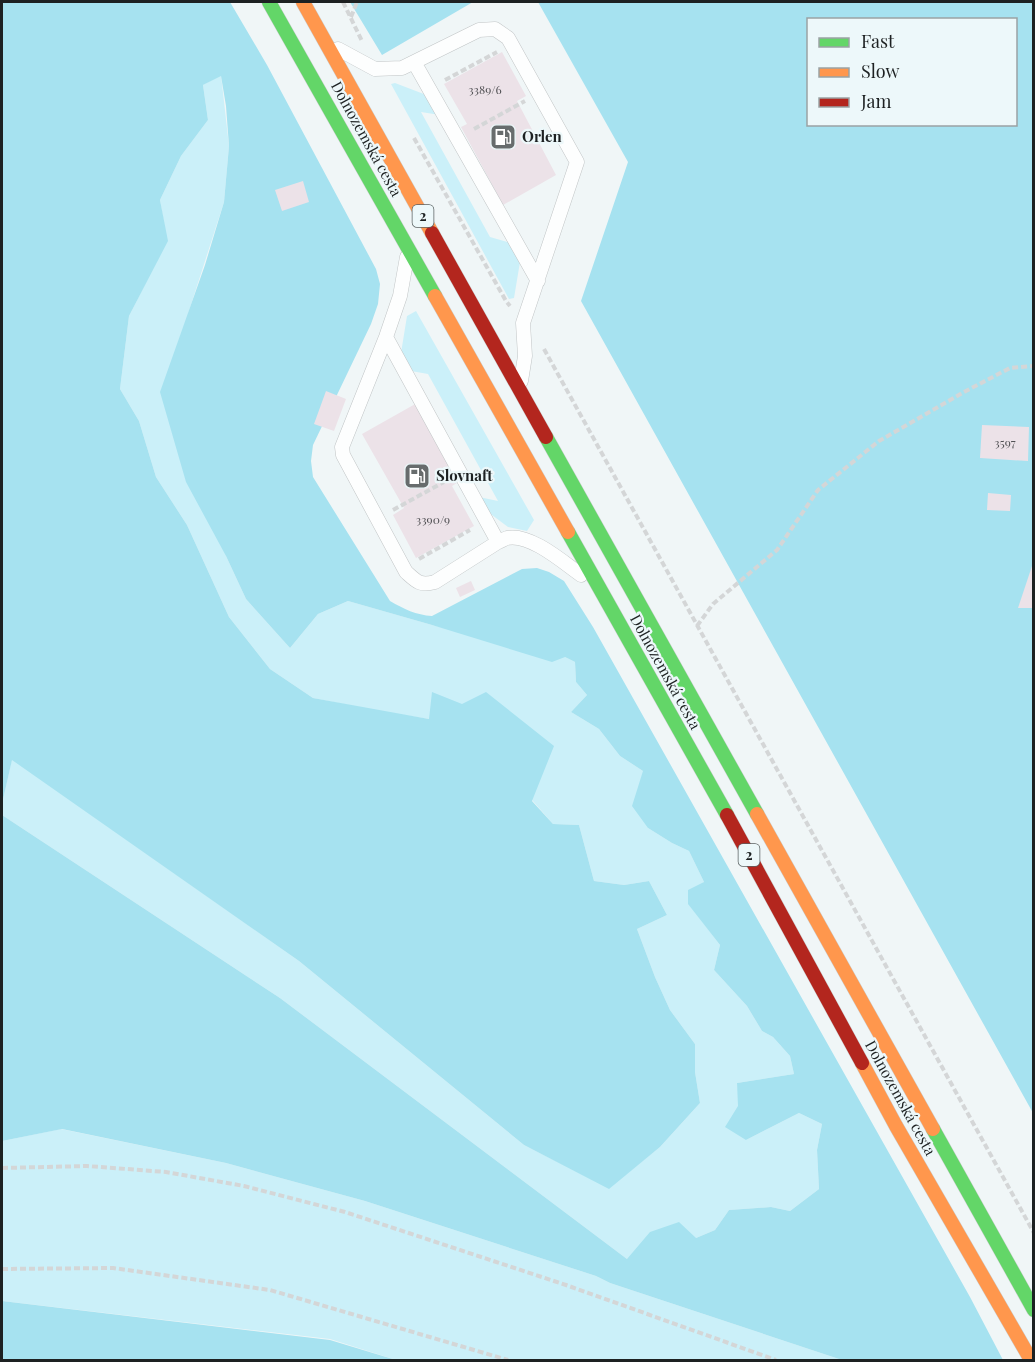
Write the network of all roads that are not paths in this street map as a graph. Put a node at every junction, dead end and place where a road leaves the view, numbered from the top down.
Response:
1 (269, 2) edge
2 (303, 2) edge
3 (326, 43) junction
4 (414, 62) junction
5 (408, 249) junction
6 (538, 281) junction
7 (386, 336) junction
8 (520, 389) junction
9 (498, 542) junction
10 (598, 586) junction
11 (1034, 1310) edge
12 (1030, 1360) edge

1 - 5 main road, Dolnozemská cesta / 2
2 - 3 main road, Dolnozemská cesta / 2
3 - 4 lane
3 - 8 main road, Dolnozemská cesta / 2
4 - 6 lane
4 - 6 lane
5 - 7 lane
5 - 10 main road, Dolnozemská cesta / 2
6 - 8 lane
7 - 9 lane
7 - 9 lane
8 - 11 main road, Dolnozemská cesta / 2
9 - 10 lane
10 - 12 main road, Dolnozemská cesta / 2

